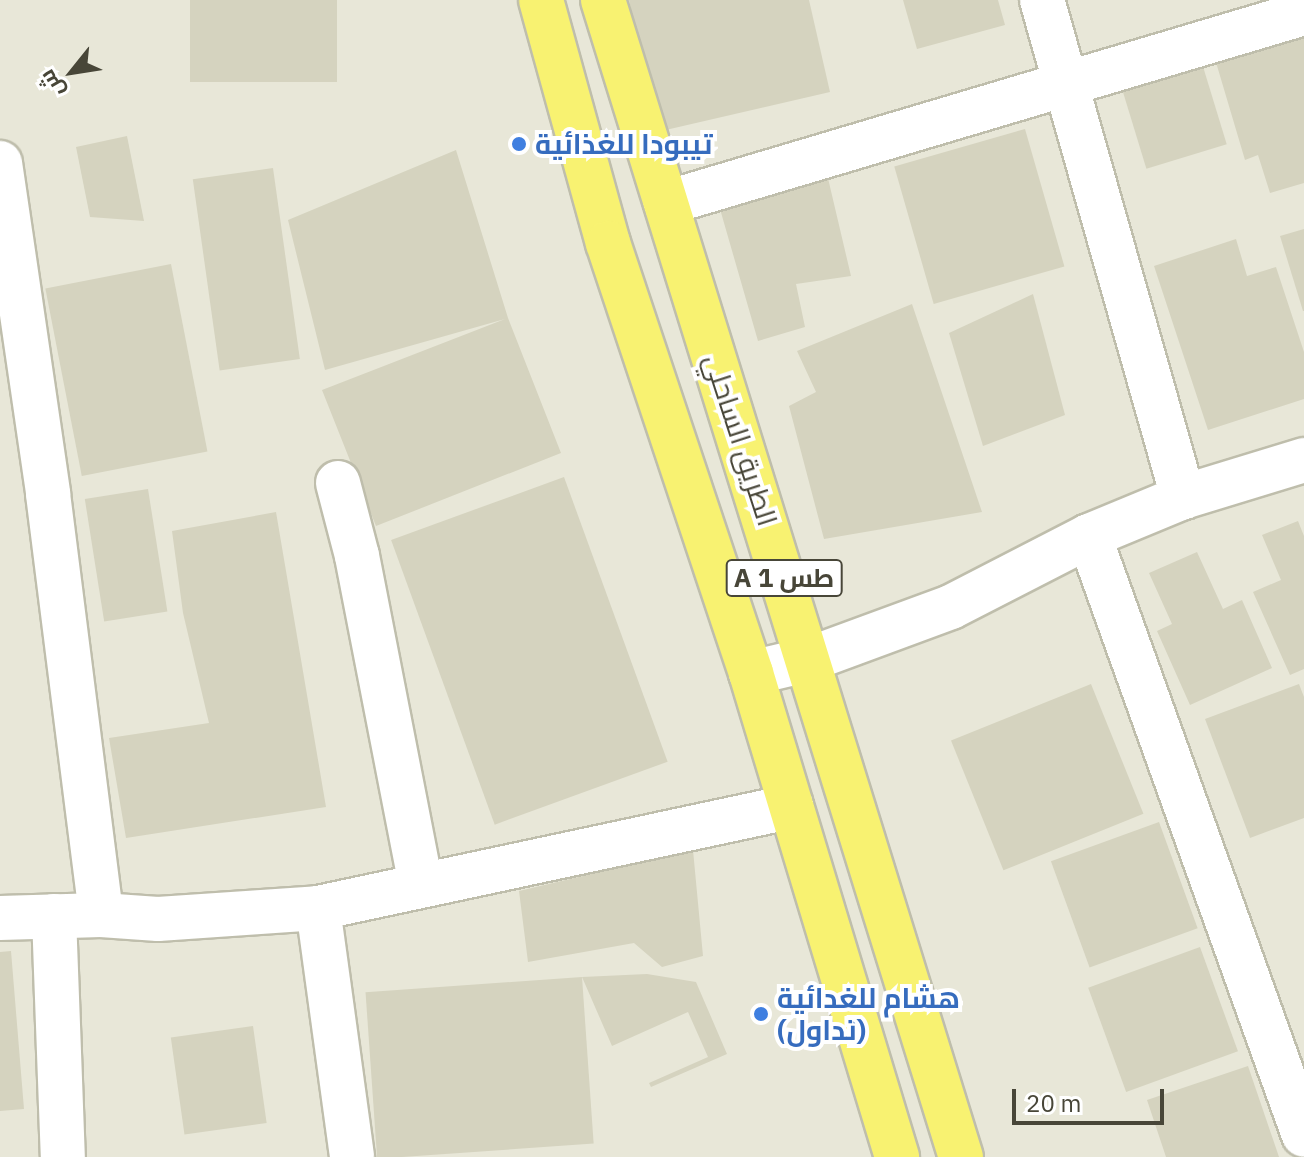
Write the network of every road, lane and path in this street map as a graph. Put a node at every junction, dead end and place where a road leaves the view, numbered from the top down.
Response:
1 (541, 0) edge
2 (603, 0) edge
3 (1042, 0) edge
4 (1304, 13) edge
5 (1066, 85) junction
6 (0, 163) edge
7 (666, 203) junction
8 (1304, 460) edge
9 (338, 483) dead end
10 (1183, 497) junction
11 (1089, 536) junction
12 (810, 659) junction
13 (751, 673) junction
14 (791, 807) junction
15 (421, 884) junction
16 (318, 908) junction
17 (101, 915) junction
18 (54, 916) junction
19 (0, 918) edge
20 (1304, 1135) edge
21 (891, 1153) edge
22 (63, 1157) edge
23 (352, 1157) edge
24 (961, 1157) edge

1 - 13 highway, A 1 طس
2 - 7 highway, الطريق الساحلي / A 1 طس
3 - 5 street
4 - 5 street
5 - 7 street
5 - 10 street
6 - 17 street
7 - 12 highway, الطريق الساحلي / A 1 طس
8 - 10 street
9 - 15 street
10 - 11 street
11 - 12 street
11 - 20 street
12 - 13 street
12 - 24 highway, الطريق الساحلي / A 1 طس
13 - 14 highway, A 1 طس
14 - 15 street
14 - 21 highway, A 1 طس
15 - 16 street
16 - 17 street
16 - 23 street
17 - 18 street
18 - 19 street
18 - 22 street

